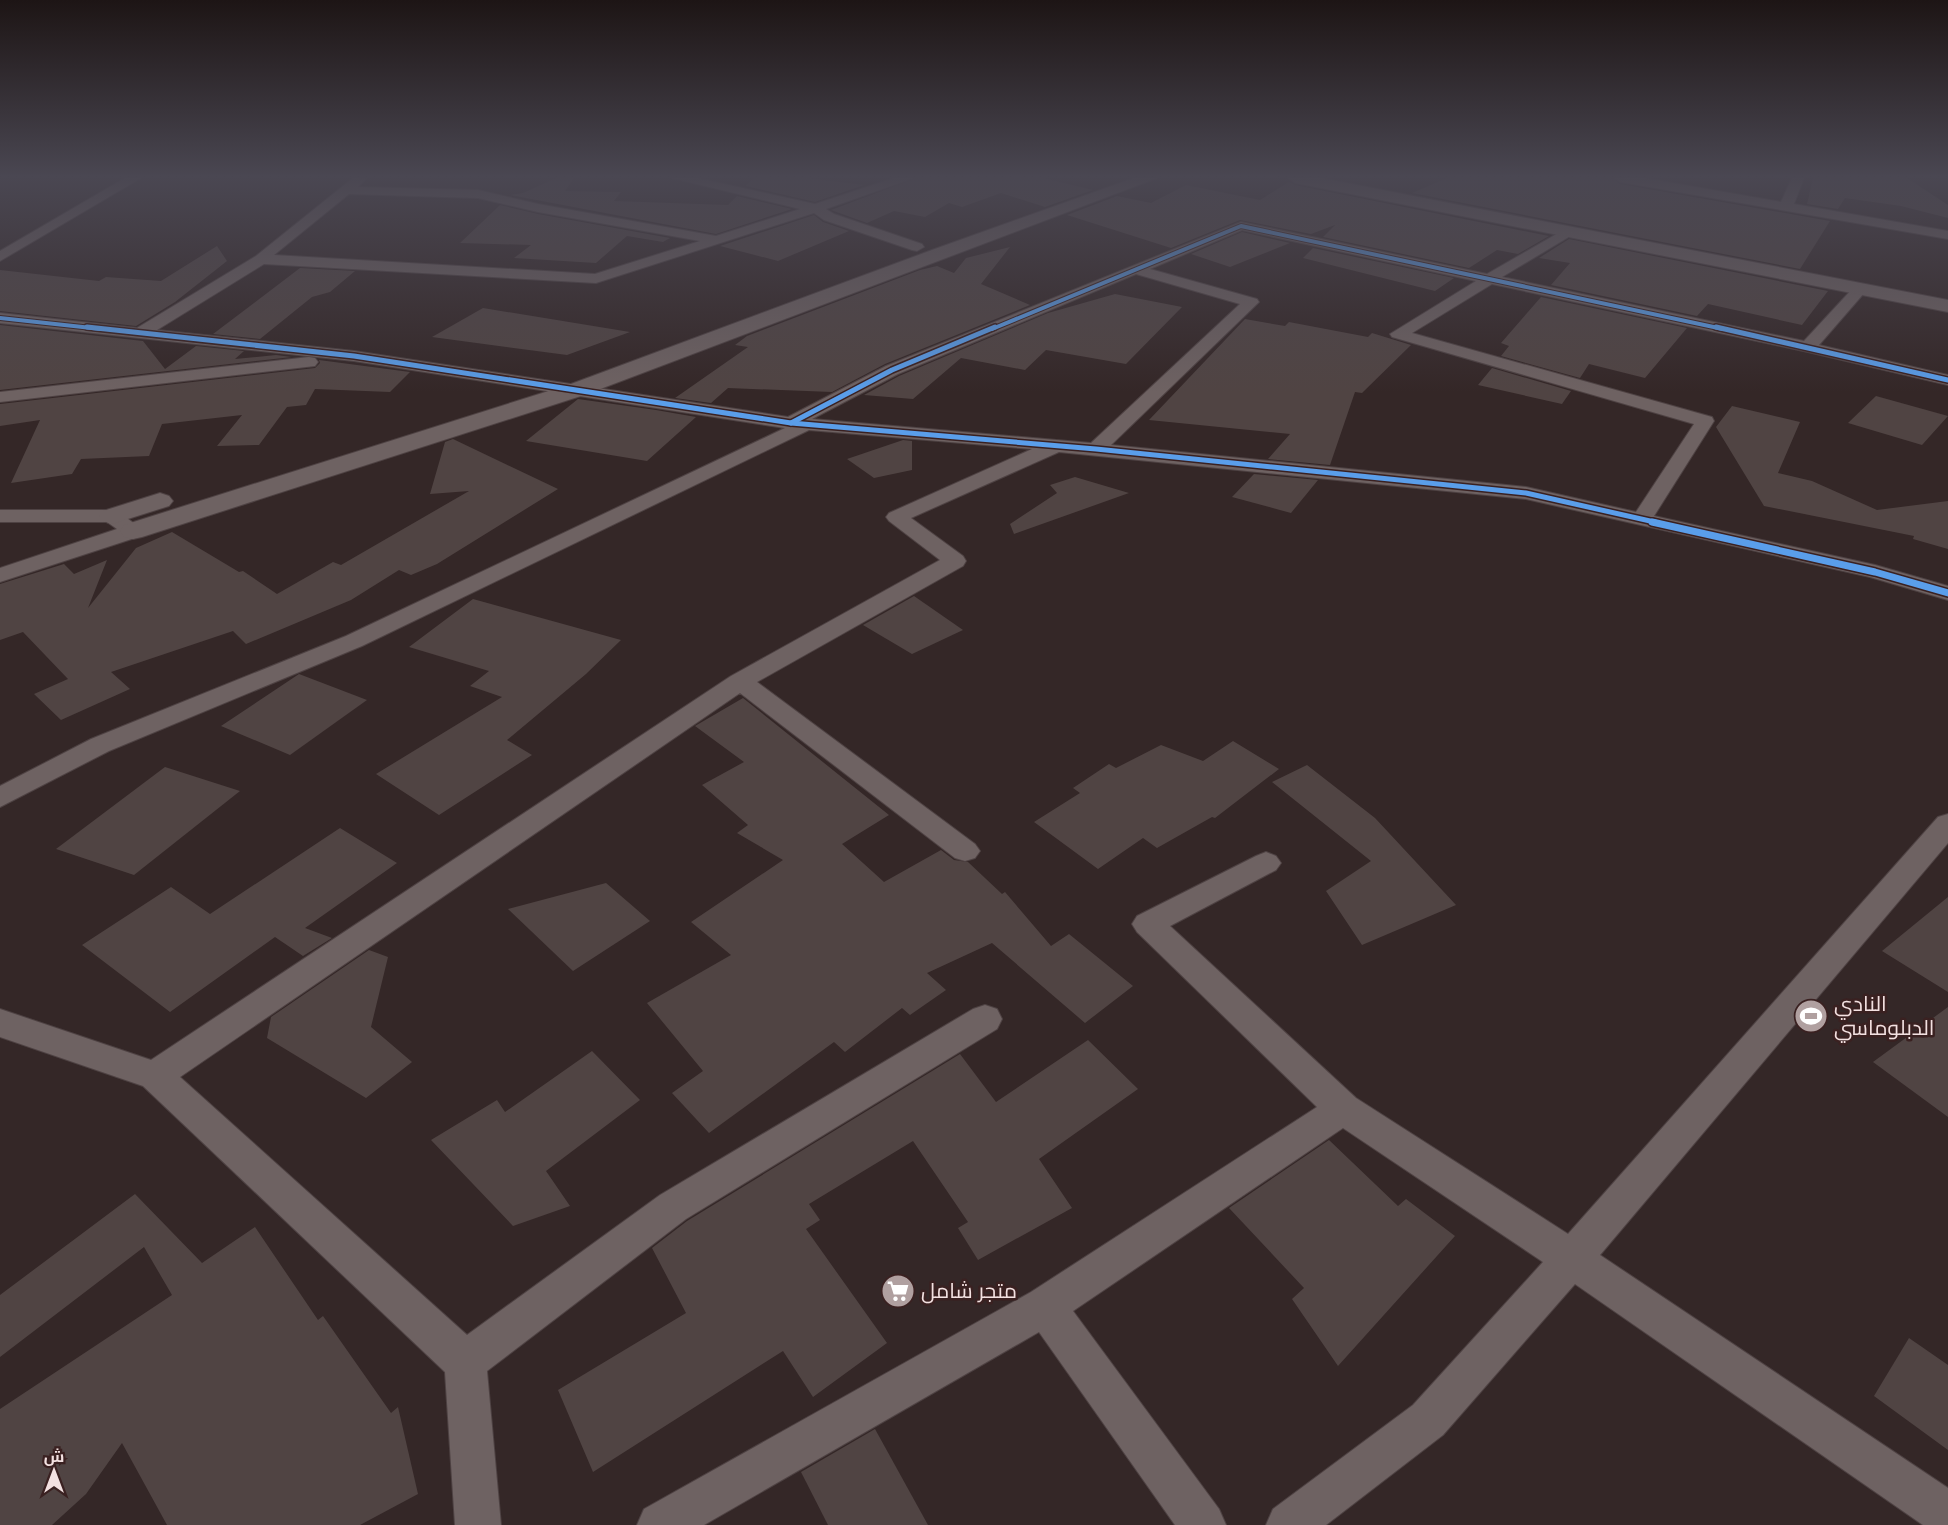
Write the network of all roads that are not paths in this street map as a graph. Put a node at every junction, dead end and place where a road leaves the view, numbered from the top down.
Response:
1 (13, 249) edge
2 (274, 249) edge
3 (686, 249) edge
4 (911, 249) edge
5 (924, 249) edge
6 (951, 249) edge
7 (1186, 249) edge
8 (1351, 249) edge
9 (1540, 249) edge
10 (1672, 249) edge
11 (1688, 249) edge
12 (938, 254) junction
13 (0, 257) edge
14 (261, 260) junction
15 (1745, 261) junction
16 (1137, 270) junction
17 (1492, 279) junction
18 (1860, 289) junction
19 (1948, 295) edge
20 (1948, 306) edge
21 (0, 318) edge
22 (142, 332) junction
23 (1808, 347) junction
24 (354, 356) junction
25 (1948, 380) edge
26 (537, 383) junction
27 (579, 389) junction
28 (0, 397) edge
29 (799, 424) junction
30 (1057, 446) junction
31 (1096, 449) junction
32 (0, 516) edge
33 (112, 516) junction
34 (1642, 518) junction
35 (133, 531) junction
36 (0, 575) edge
37 (1948, 593) edge
38 (740, 681) junction
39 (0, 798) edge
40 (1948, 824) edge
41 (965, 851) dead end
42 (1266, 863) dead end
43 (985, 1019) dead end
44 (0, 1023) edge
45 (155, 1076) junction
46 (1343, 1109) junction
47 (1572, 1259) junction
48 (1045, 1306) junction
49 (465, 1362) junction
50 (1948, 1515) edge
51 (478, 1525) edge
52 (660, 1525) edge
53 (1203, 1525) edge
54 (1289, 1525) edge

1 - 13 street
2 - 14 street
3 - 14 street
4 - 26 street
5 - 12 street
6 - 12 street
7 - 16 street
8 - 17 street
9 - 17 street
10 - 15 street
11 - 15 street
12 - 27 street
14 - 22 street
15 - 18 street
15 - 19 street
16 - 29 street
16 - 31 street
17 - 23 street
17 - 34 street
18 - 20 street
18 - 23 street
21 - 22 street
22 - 24 street
23 - 25 street
24 - 26 street
24 - 28 street
26 - 27 street
26 - 33 street
27 - 29 street
27 - 35 street
29 - 30 street
29 - 39 street
30 - 31 street
30 - 38 street
31 - 34 street
32 - 33 street
33 - 35 street
34 - 37 street
35 - 36 street
38 - 41 street
38 - 45 street
40 - 47 street
42 - 46 street
43 - 49 street
44 - 45 street
45 - 49 street
46 - 47 street
46 - 48 street
47 - 50 street
47 - 54 street
48 - 52 street
48 - 53 street
49 - 51 street

